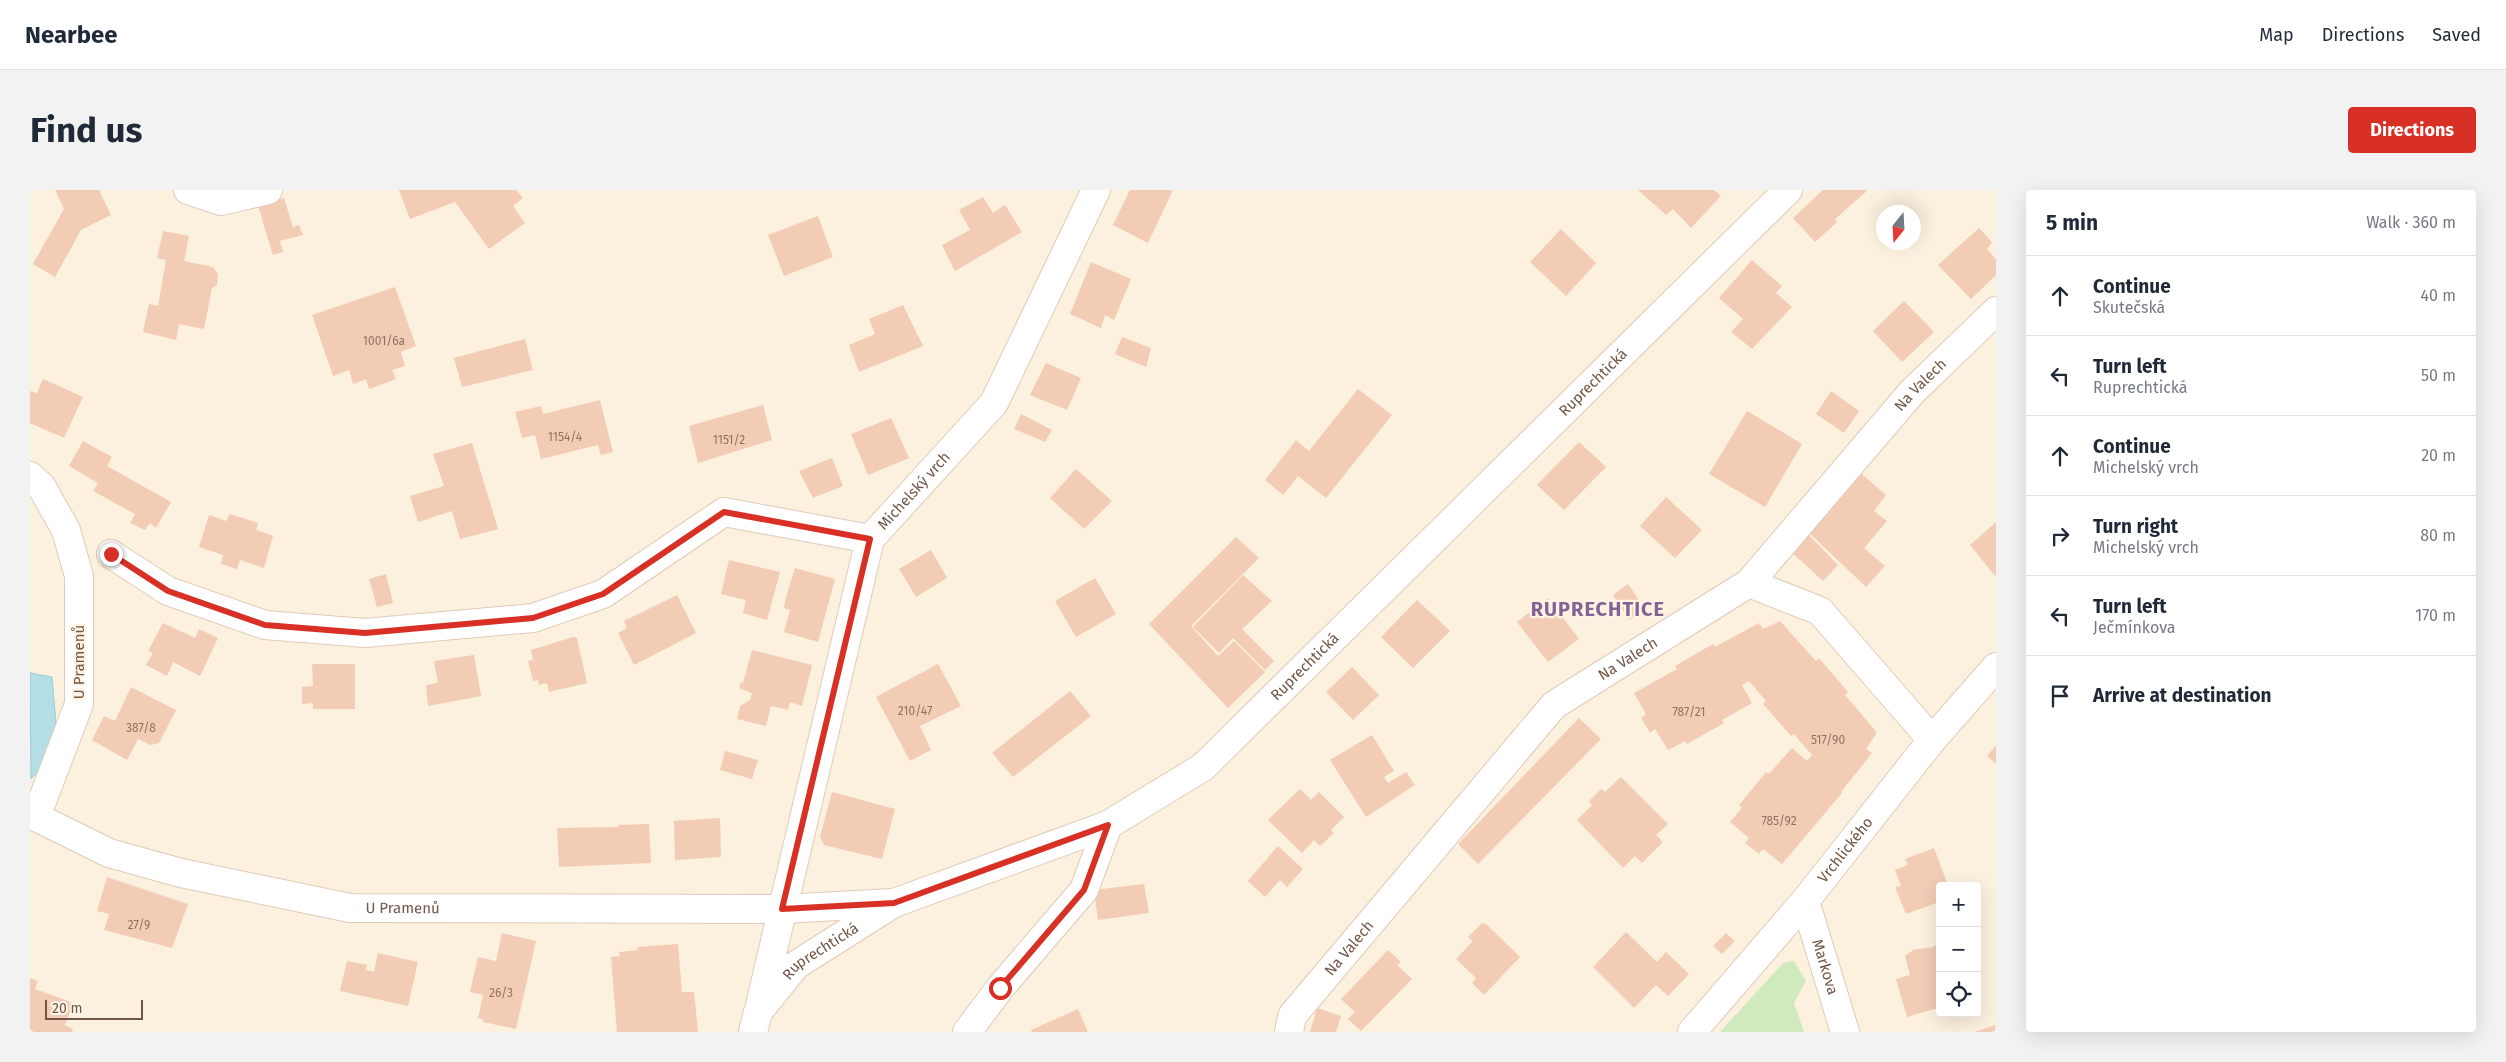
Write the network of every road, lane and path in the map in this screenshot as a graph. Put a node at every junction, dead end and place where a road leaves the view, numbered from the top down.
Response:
1 (188, 190) edge
2 (268, 190) edge
3 (1096, 190) edge
4 (1788, 190) edge
5 (1996, 311) edge
6 (30, 476) edge
7 (870, 539) junction
8 (111, 554) dead end
9 (1749, 583) junction
10 (1996, 667) edge
11 (1932, 740) junction
12 (33, 815) edge
13 (1108, 825) junction
14 (1805, 901) junction
15 (894, 903) junction
16 (782, 909) junction
17 (756, 1022) edge
18 (968, 1032) edge
19 (1289, 1032) edge
20 (1692, 1032) edge
21 (1845, 1032) edge

1 - 2 street
3 - 7 street, Michelský vrch
4 - 13 street, Ruprechtická
5 - 9 street, Na Valech
6 - 12 street, U Pramenů
7 - 8 street
7 - 16 street, Michelský vrch
9 - 11 street
9 - 19 street, Na Valech
10 - 11 street, Vrchlického
11 - 14 street, Vrchlického
12 - 16 street, U Pramenů
13 - 15 street, Ruprechtická
13 - 18 street
14 - 20 street, Vrchlického
14 - 21 street, Markova
15 - 16 street
15 - 17 street, Ruprechtická
16 - 17 street, Michelský vrch

